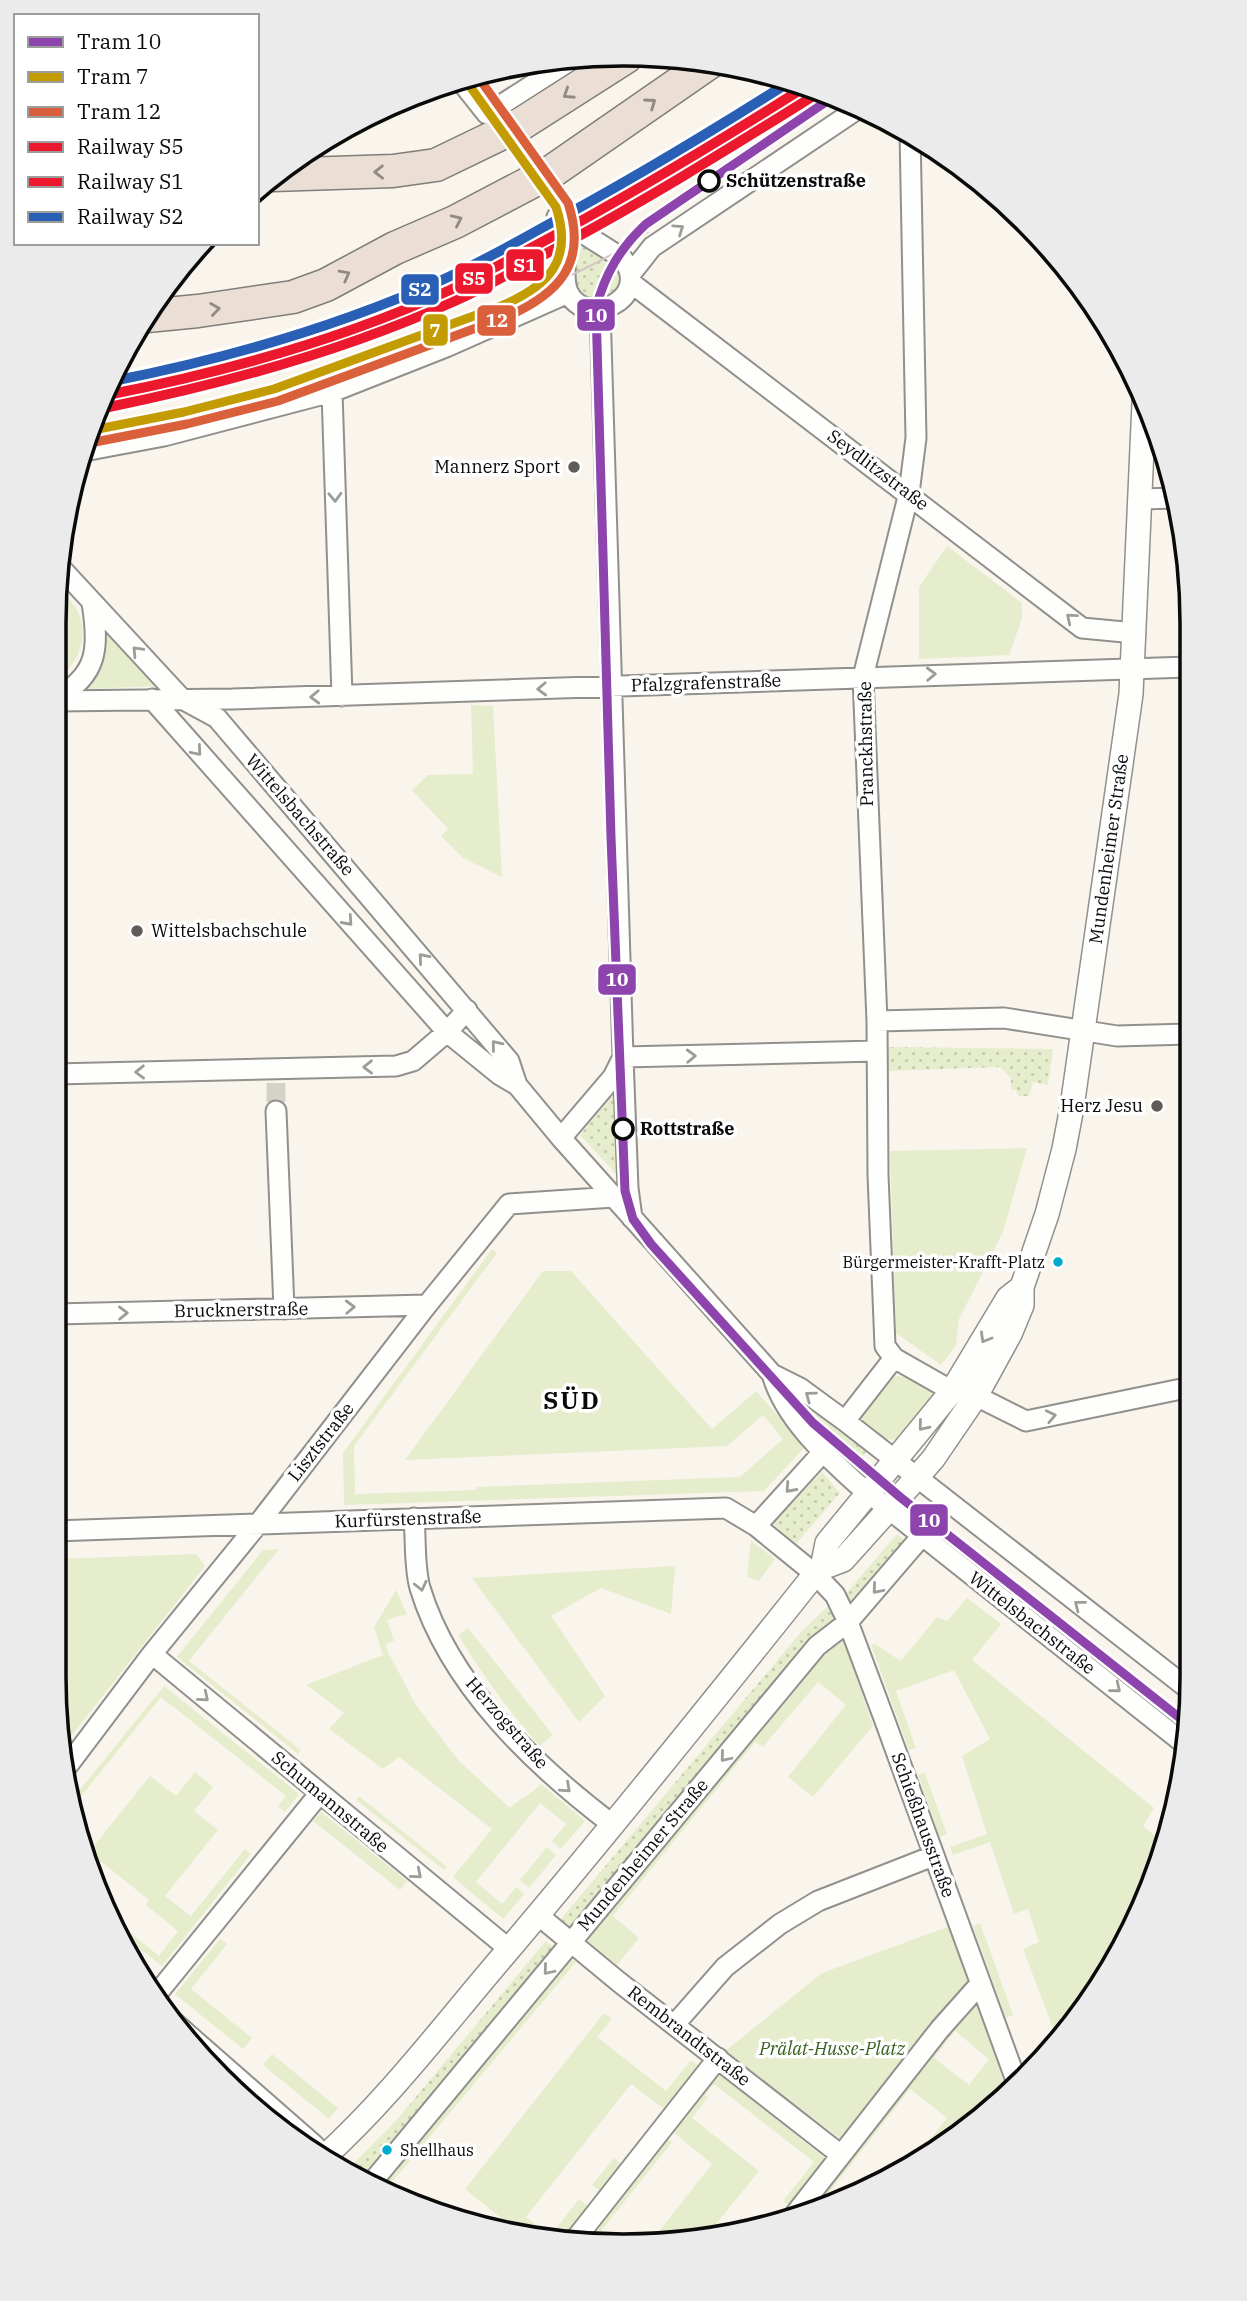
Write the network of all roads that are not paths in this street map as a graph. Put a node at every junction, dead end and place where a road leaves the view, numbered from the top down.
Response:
1 (611, 67) edge
2 (555, 71) edge
3 (697, 71) edge
4 (467, 89) edge
5 (849, 115) edge
6 (910, 146) edge
7 (295, 174) edge
8 (630, 278) junction
9 (568, 293) junction
10 (600, 309) junction
11 (160, 315) edge
12 (332, 392) junction
13 (1143, 424) edge
14 (94, 449) edge
15 (909, 493) junction
16 (1166, 498) edge
17 (1141, 499) junction
18 (69, 577) edge
19 (92, 603) junction
20 (1135, 633) junction
21 (1133, 667) junction
22 (1180, 667) edge
23 (863, 677) junction
24 (610, 687) junction
25 (66, 693) edge
26 (342, 696) junction
27 (152, 699) junction
28 (182, 699) junction
29 (66, 700) edge
30 (467, 1010) junction
31 (877, 1021) junction
32 (1083, 1030) junction
33 (447, 1032) junction
34 (1180, 1034) edge
35 (877, 1051) junction
36 (623, 1058) junction
37 (66, 1074) edge
38 (517, 1085) junction
39 (276, 1111) tunnel mouth
40 (561, 1138) junction
41 (614, 1197) junction
42 (632, 1219) junction
43 (1022, 1287) junction
44 (427, 1305) junction
45 (284, 1309) junction
46 (66, 1314) edge
47 (894, 1358) junction
48 (772, 1374) junction
49 (1180, 1389) edge
50 (951, 1391) junction
51 (982, 1399) junction
52 (845, 1421) junction
53 (823, 1452) junction
54 (895, 1460) junction
55 (917, 1478) junction
56 (867, 1493) junction
57 (888, 1510) junction
58 (414, 1518) junction
59 (258, 1524) junction
60 (757, 1526) junction
61 (66, 1531) edge
62 (921, 1537) junction
63 (819, 1571) junction
64 (848, 1622) junction
65 (152, 1654) junction
66 (1180, 1675) edge
67 (1177, 1738) edge
68 (73, 1759) edge
69 (320, 1793) junction
70 (613, 1825) junction
71 (933, 1856) junction
72 (538, 1915) junction
73 (570, 1943) junction
74 (509, 1950) junction
75 (979, 1983) junction
76 (161, 1989) edge
77 (675, 2024) junction
78 (718, 2058) junction
79 (1014, 2074) edge
80 (331, 2152) edge
81 (841, 2155) junction
82 (377, 2177) edge
83 (802, 2205) edge
84 (581, 2232) edge

1 -> 7 highway
2 - 4 street
11 -> 3 highway
8 -> 5 street
6 - 15 street, Pranckhstraße
8 - 9 street, Seydlitzstraße
8 - 10 street
8 - 15 street, Seydlitzstraße
9 - 10 street
9 - 12 street
10 - 24 street
12 - 14 street
12 -> 26 street
13 - 17 street, Mundenheimer Straße
20 -> 15 street, Seydlitzstraße
15 - 23 street, Pranckhstraße
16 - 17 street
17 - 20 street, Mundenheimer Straße
18 - 19 street, Wittelsbachstraße
19 - 25 street
28 -> 19 street, Wittelsbachstraße
20 - 21 street, Mundenheimer Straße
21 - 22 street, Pfalzgrafenstraße
23 -> 21 street, Pfalzgrafenstraße
21 - 32 street, Mundenheimer Straße
23 - 24 street, Pfalzgrafenstraße
23 - 31 street, Pranckhstraße
24 -> 26 street, Pfalzgrafenstraße
24 - 36 street
26 -> 28 street, Pfalzgrafenstraße
27 - 28 street, Pfalzgrafenstraße
27 - 29 street, Pfalzgrafenstraße
27 -> 33 street, Wittelsbachstraße
30 -> 28 street, Wittelsbachstraße
30 - 33 street
38 -> 30 street, Wittelsbachstraße
31 - 32 street
31 - 35 street, Pranckhstraße
32 - 34 street
32 - 43 street, Mundenheimer Straße
33 -> 37 street
33 - 38 street, Wittelsbachstraße
36 -> 35 street
35 - 47 street, Pranckhstraße
36 - 40 street
36 - 42 street
38 - 40 street, Wittelsbachstraße
39 - 45 street
40 - 41 street, Wittelsbachstraße
41 - 42 street, Wittelsbachstraße
41 - 44 street, Lisztstraße
42 - 48 street, Wittelsbachstraße
43 -> 50 street, Mundenheimer Straße
43 - 51 street, Mundenheimer Straße
45 -> 44 street, Brucknerstraße
44 - 59 street, Lisztstraße
46 -> 45 street, Brucknerstraße
47 - 50 street
47 - 52 street
52 -> 48 street, Wittelsbachstraße
48 - 53 street, Wittelsbachstraße
51 -> 49 street
50 - 51 street
50 -> 54 street, Mundenheimer Straße
51 - 55 street, Mundenheimer Straße
52 - 54 street, Wittelsbachstraße
53 - 56 street, Wittelsbachstraße
53 -> 60 street
54 - 55 street, Wittelsbachstraße
54 - 56 street, Mundenheimer Straße
55 - 57 street, Mundenheimer Straße
66 -> 55 street, Wittelsbachstraße
56 - 57 street, Wittelsbachstraße
56 - 63 street, Mundenheimer Straße
57 - 62 street, Wittelsbachstraße
57 - 63 street, Mundenheimer Straße
58 - 59 street, Kurfürstenstraße
58 - 60 street, Kurfürstenstraße
58 -> 70 street, Herzogstraße
59 - 61 street, Kurfürstenstraße
59 - 65 street, Lisztstraße
60 - 63 street
62 -> 64 street, Mundenheimer Straße
62 -> 67 street, Wittelsbachstraße
63 - 64 street, Schießhausstraße
63 - 70 street, Mundenheimer Straße
64 - 71 street, Schießhausstraße
64 -> 73 street, Mundenheimer Straße
65 - 68 street, Lisztstraße
65 -> 69 street, Schumannstraße
69 -> 74 street, Schumannstraße
69 - 76 street
70 - 72 street, Mundenheimer Straße
71 - 75 street, Schießhausstraße
71 - 77 street
72 - 73 street, Rembrandtstraße
72 - 74 street, Mundenheimer Straße
73 - 77 street, Rembrandtstraße
73 -> 82 street, Mundenheimer Straße
74 - 80 street, Mundenheimer Straße
75 - 79 street, Schießhausstraße
75 - 81 street
77 - 78 street, Rembrandtstraße
78 - 81 street, Rembrandtstraße
78 - 84 street
81 - 83 street

